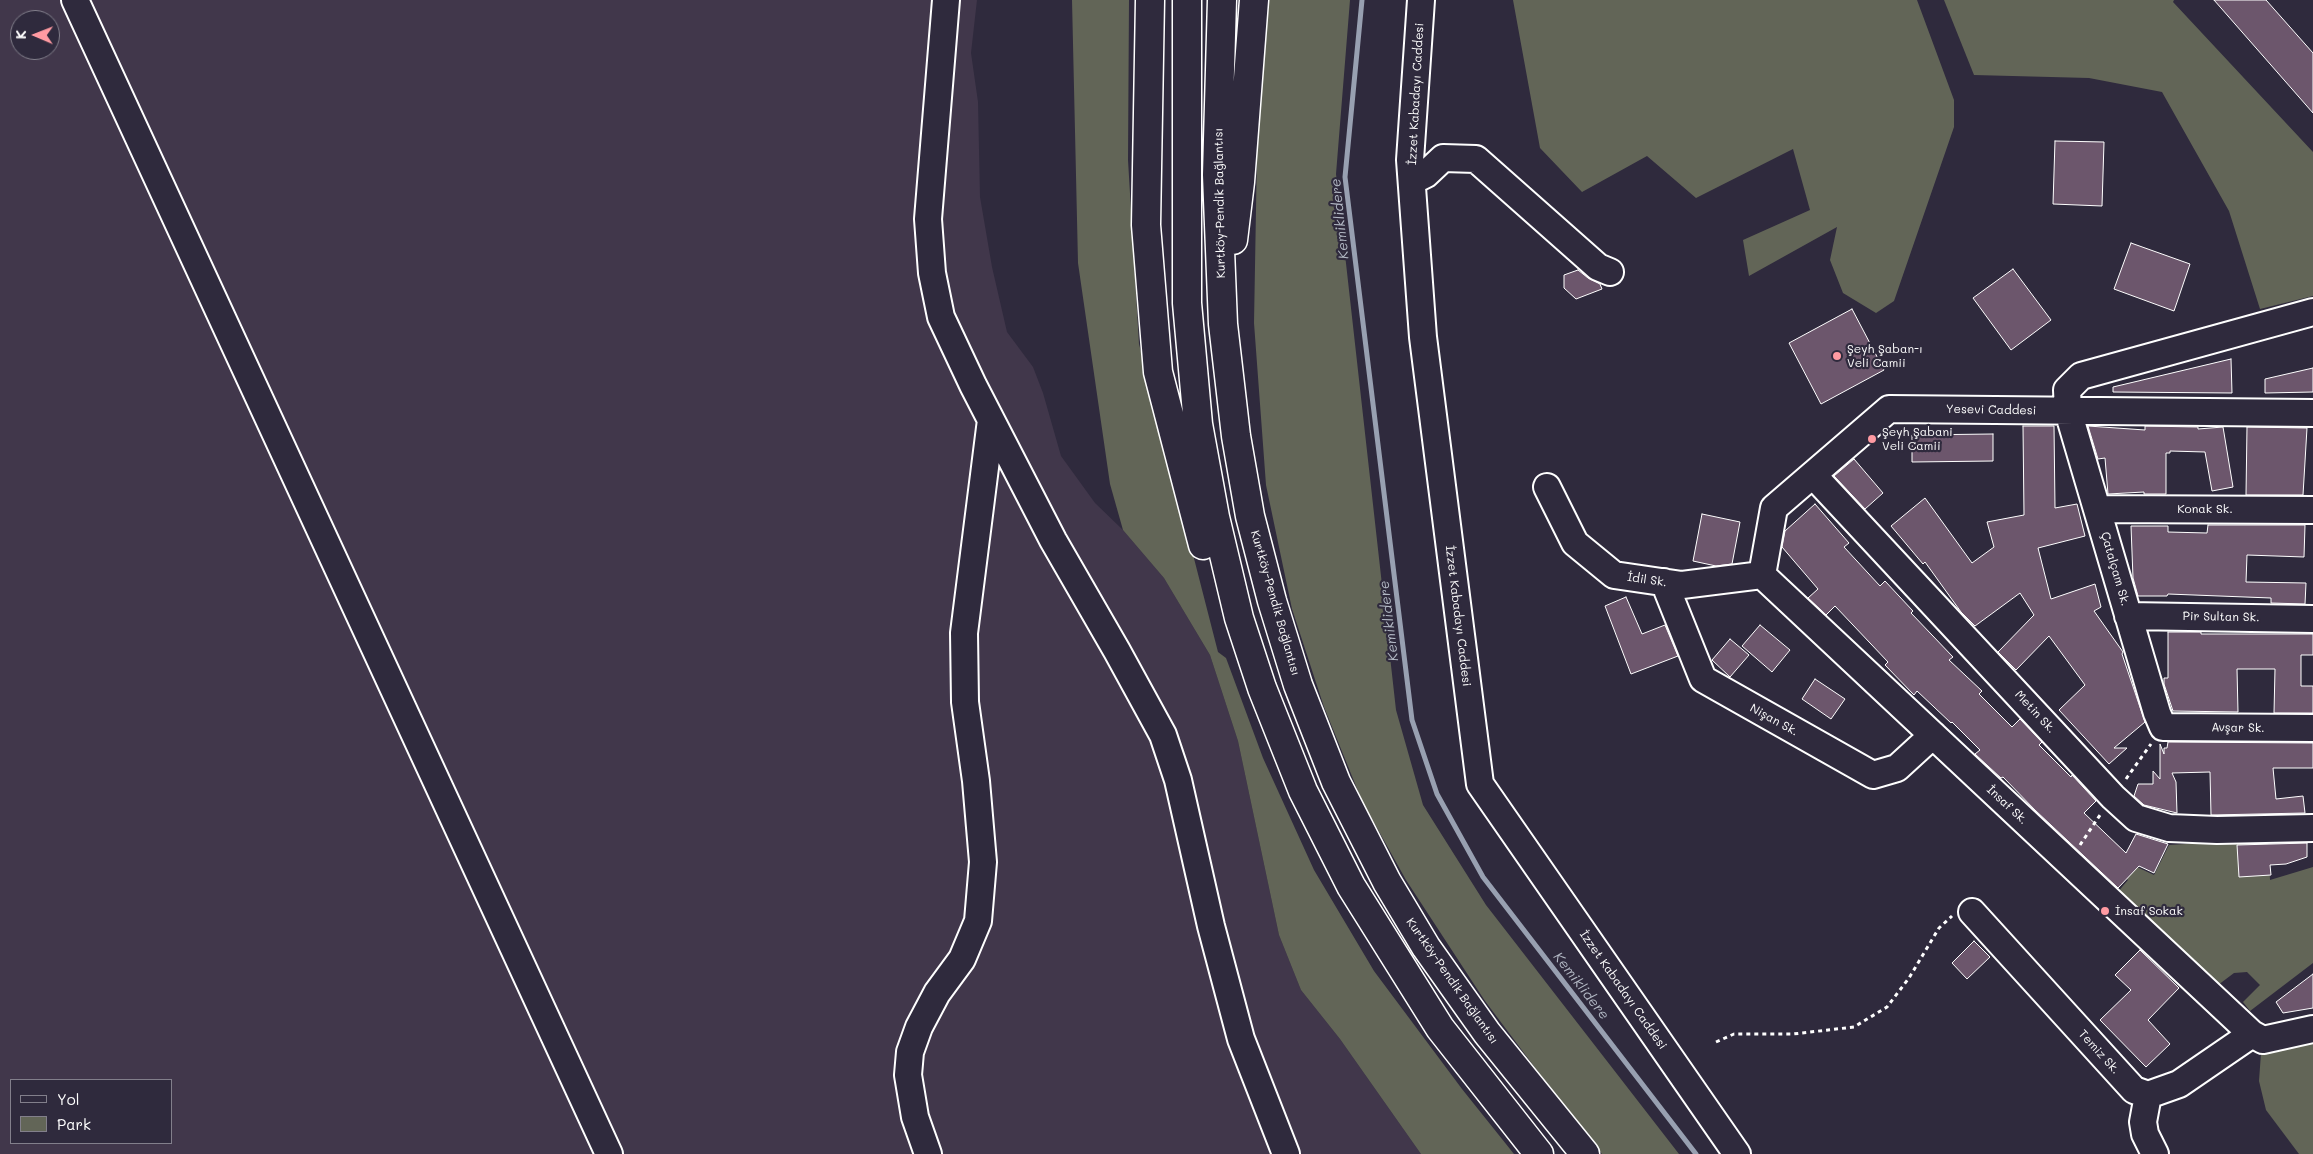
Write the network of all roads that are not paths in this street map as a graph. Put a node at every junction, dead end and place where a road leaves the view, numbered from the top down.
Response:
1 (75, 0) edge
2 (946, 0) edge
3 (1142, 0) edge
4 (1150, 0) edge
5 (1187, 0) edge
6 (1222, 0) edge
7 (1254, 0) edge
8 (1422, 0) edge
9 (1146, 178) junction
10 (1412, 181) junction
11 (1610, 272) dead end
12 (2313, 312) edge
13 (1223, 324) junction
14 (2068, 411) junction
15 (2313, 413) edge
16 (991, 420) junction
17 (1813, 475) junction
18 (1547, 487) dead end
19 (2097, 509) junction
20 (2313, 510) edge
21 (1762, 575) junction
22 (1664, 582) junction
23 (2128, 616) junction
24 (1239, 618) junction
25 (2313, 619) edge
26 (2163, 727) joint
27 (2313, 728) edge
28 (1933, 735) junction
29 (2313, 828) edge
30 (1972, 912) road end
31 (2308, 1028) edge
32 (2252, 1034) junction
33 (2148, 1095) junction
34 (609, 1154) edge
35 (928, 1154) edge
36 (1286, 1154) edge
37 (1538, 1154) edge
38 (1585, 1154) edge
39 (1737, 1154) edge
40 (2155, 1154) edge

1 - 34 street
2 - 16 street
3 - 9 highway
4 - 9 highway
5 - 24 highway
6 - 13 highway, Kurtköy-Pendik Bağlantısı
7 - 13 highway
8 - 10 street, İzzet Kabadayı Caddesi
9 - 24 highway
10 - 11 street
10 - 39 street, İzzet Kabadayı Caddesi
12 - 14 street
13 - 38 highway, Kurtköy-Pendik Bağlantısı
14 - 15 street, Yesevi Caddesi
14 - 17 street, Yesevi Caddesi
14 - 19 street, Çatalçam Sk.
16 - 35 street
16 - 36 street
17 - 21 street, Yesevi Caddesi
17 - 29 street, Metin Sk.
18 - 22 street, İdil Sk.
19 - 20 street, Konak Sk.
19 - 23 street, Çatalçam Sk.
21 - 22 street, İdil Sk.
21 - 28 street, İnsaf Sk.
22 - 28 street, Nişan Sk.
23 - 25 street, Pir Sultan Sk.
23 - 26 street, Çatalçam Sk.
24 - 37 highway
26 - 27 street, Avşar Sk.
28 - 32 street, İnsaf Sk.
30 - 33 street, Temiz Sk.
31 - 32 street
32 - 33 street
33 - 40 street

